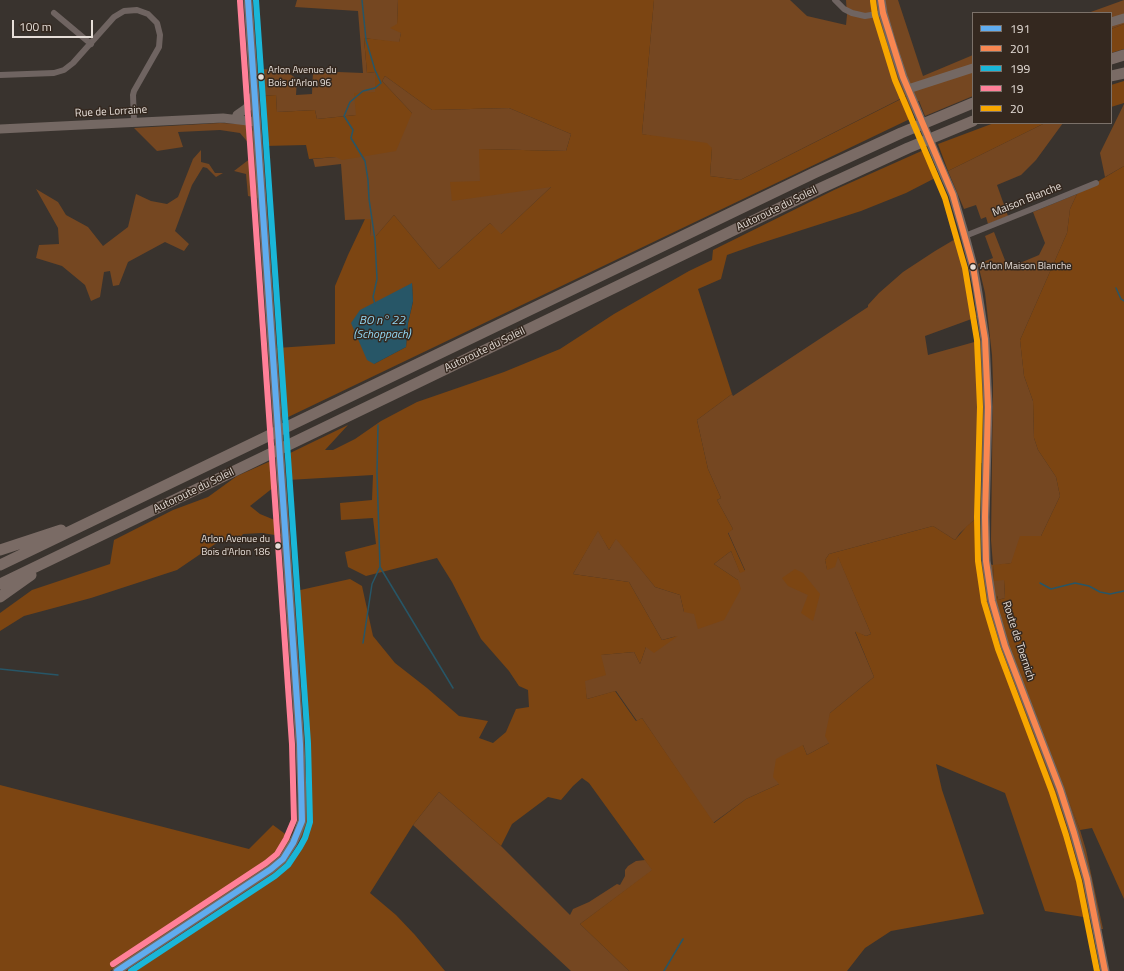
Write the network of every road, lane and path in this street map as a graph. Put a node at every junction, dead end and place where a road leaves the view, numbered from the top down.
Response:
1 (248, 0) edge
2 (835, 0) edge
3 (881, 0) edge
4 (883, 12) junction
5 (54, 13) dead end
6 (1124, 18) edge
7 (1112, 22) edge
8 (91, 44) junction
9 (1124, 55) edge
10 (1112, 59) edge
11 (972, 68) edge
12 (1124, 73) edge
13 (0, 76) edge
14 (1112, 76) edge
15 (908, 89) junction
16 (254, 94) junction
17 (972, 103) edge
18 (237, 115) junction
19 (223, 118) junction
20 (256, 119) junction
21 (972, 121) edge
22 (134, 122) junction
23 (0, 129) edge
24 (1096, 183) dead end
25 (965, 236) junction
26 (81, 526) junction
27 (0, 550) edge
28 (45, 563) junction
29 (0, 566) edge
30 (0, 584) edge
31 (0, 597) edge
32 (117, 971) edge
33 (1105, 971) edge

1 - 16 main road
2 - 4 street
3 - 4 main road
4 - 15 main road
5 - 8 street
6 - 7 main road
8 - 13 street
8 - 22 street
9 - 10 highway
11 - 15 main road
12 - 14 highway
15 - 25 main road, Route de Toernich
16 - 18 main road
16 - 20 main road
17 - 26 highway, Autoroute du Soleil
18 - 19 main road, Rue de Lorraine
18 - 20 main road, Rue de Lorraine
19 - 20 main road, Rue de Lorraine
19 - 22 main road, Rue de Lorraine
20 - 32 main road
21 - 28 highway, Autoroute du Soleil
22 - 23 main road, Rue de Lorraine
24 - 25 street, Maison Blanche
25 - 33 main road, Route de Toernich
26 - 27 highway
26 - 29 highway, Autoroute du Soleil
28 - 30 highway, Autoroute du Soleil
28 - 31 highway

